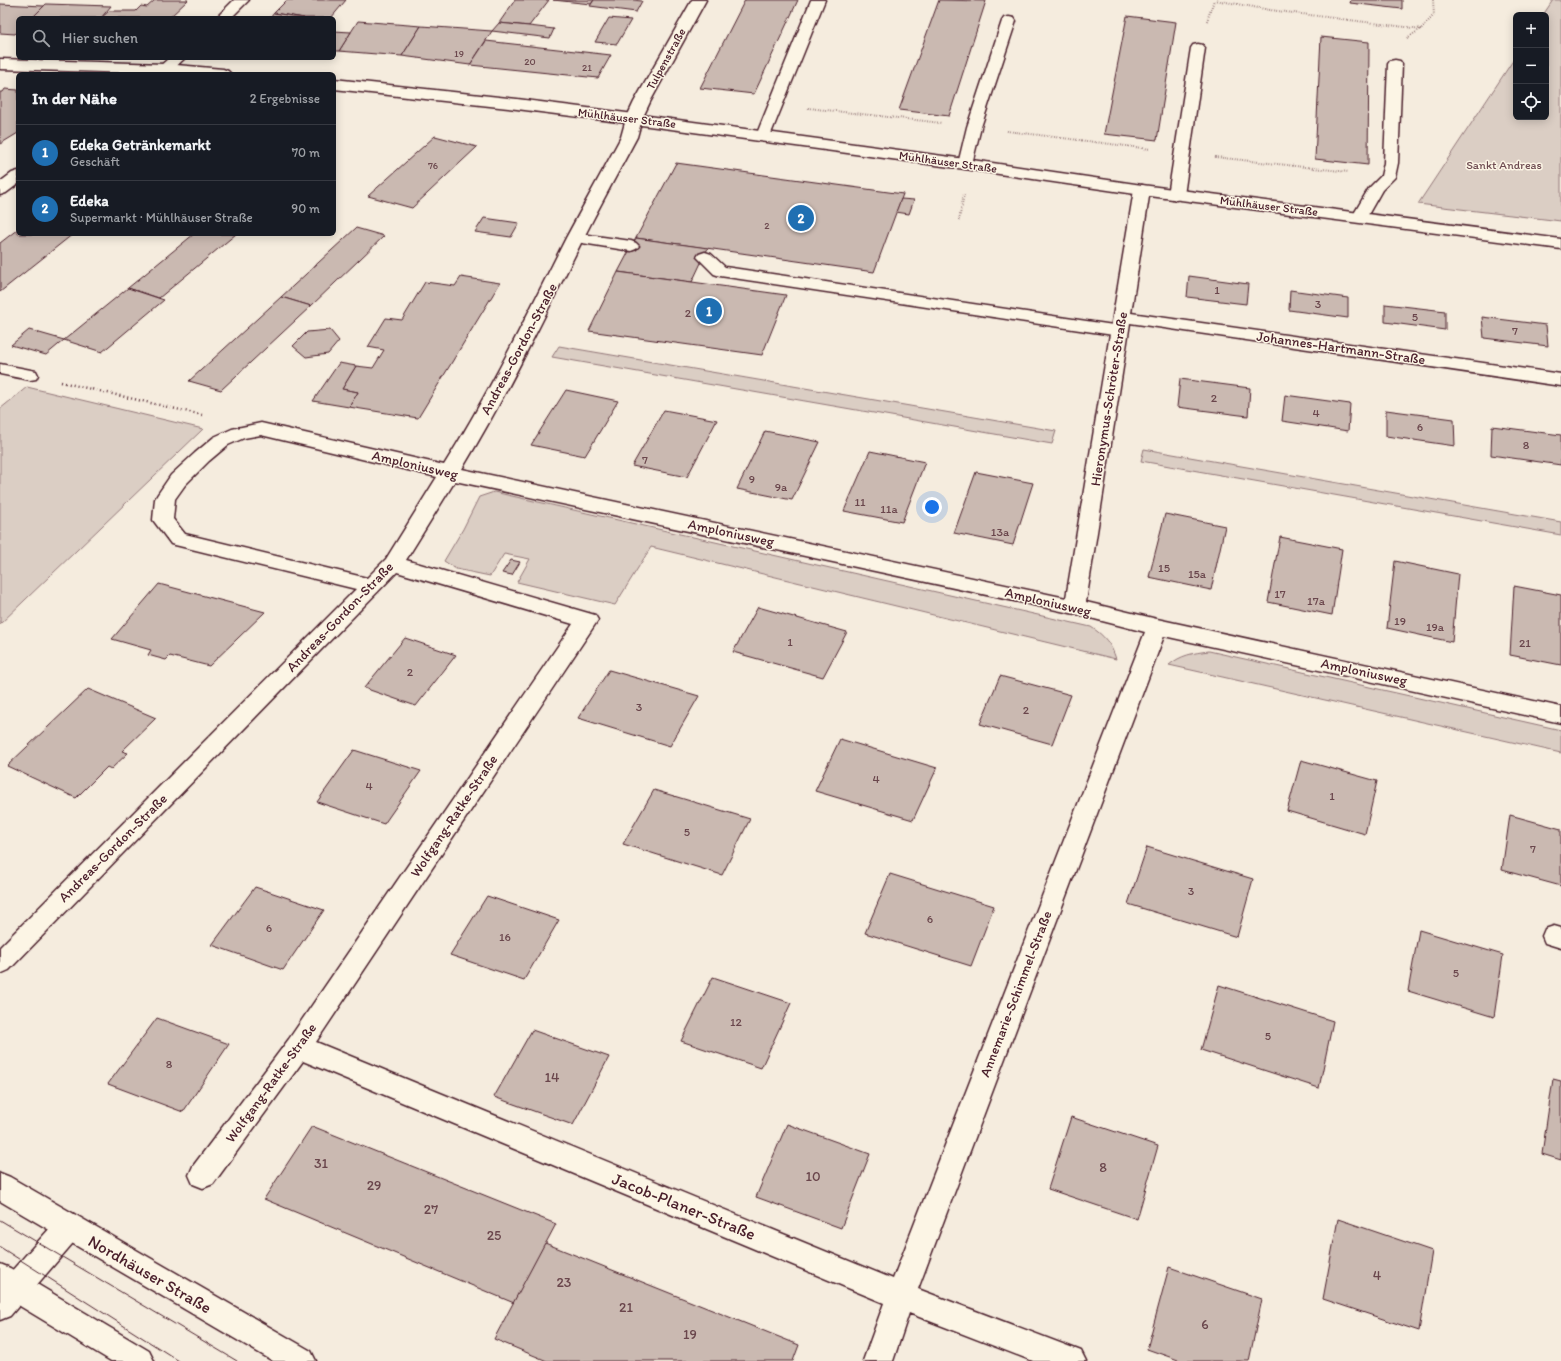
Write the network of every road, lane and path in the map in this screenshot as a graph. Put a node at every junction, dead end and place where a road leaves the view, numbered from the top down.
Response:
1 (242, 0) edge
2 (699, 0) edge
3 (818, 0) edge
4 (1215, 0) edge
5 (1433, 0) edge
6 (225, 16) edge
7 (1009, 21) dead end
8 (1421, 29) junction
9 (1198, 48) dead end
10 (176, 60) edge
11 (0, 64) edge
12 (1395, 64) joint
13 (162, 72) edge
14 (336, 84) edge
15 (776, 104) junction
16 (634, 119) junction
17 (974, 126) junction
18 (763, 136) junction
19 (1181, 153) junction
20 (965, 164) junction
21 (1388, 177) junction
22 (16, 178) edge
23 (966, 188) dead end
24 (0, 190) edge
25 (1142, 190) junction
26 (1176, 195) junction
27 (1360, 217) junction
28 (959, 220) dead end
29 (576, 238) junction
30 (1561, 244) edge
31 (631, 246) dead end
32 (705, 257) dead end
33 (1121, 324) junction
34 (0, 369) edge
35 (30, 375) joint
36 (1561, 380) edge
37 (261, 429) junction
38 (449, 473) junction
39 (393, 564) junction
40 (372, 586) junction
41 (1075, 607) junction
42 (1157, 627) junction
43 (1561, 714) edge
44 (0, 963) edge
45 (298, 1047) junction
46 (203, 1175) dead end
47 (0, 1186) edge
48 (69, 1227) junction
49 (6, 1290) edge
50 (901, 1296) junction
51 (139, 1361) edge
52 (301, 1361) edge
53 (878, 1361) edge
54 (1071, 1361) edge

1 - 6 street
2 - 16 street, Tulpenstraße
3 - 15 lane
4 - 8 path
5 - 8 path
7 - 17 lane
8 - 12 path
9 - 19 lane
10 - 13 street
11 - 13 street
12 - 21 lane
14 - 16 street, Mühlhäuser Straße
15 - 17 path
15 - 18 lane
16 - 18 street, Mühlhäuser Straße
16 - 29 street, Andreas-Gordon-Straße
17 - 19 path
17 - 20 lane
18 - 20 street, Mühlhäuser Straße
19 - 21 path
19 - 26 lane
20 - 25 street, Mühlhäuser Straße
21 - 27 lane
22 - 24 street
23 - 28 path
25 - 26 street, Mühlhäuser Straße
25 - 33 street, Hieronymus-Schröter-Straße
26 - 27 street, Mühlhäuser Straße
27 - 30 street, Mühlhäuser Straße
29 - 31 lane
29 - 38 street, Andreas-Gordon-Straße
32 - 33 lane
33 - 36 street, Johannes-Hartmann-Straße
33 - 41 street, Hieronymus-Schröter-Straße
34 - 35 lane
35 - 37 path
37 - 38 street, Amploniusweg
37 - 40 street, Amploniusweg
38 - 39 street, Andreas-Gordon-Straße
38 - 41 street, Amploniusweg
39 - 40 street, Andreas-Gordon-Straße
39 - 45 street, Wolfgang-Ratke-Straße
40 - 44 street, Andreas-Gordon-Straße
41 - 42 street, Amploniusweg
42 - 43 street, Amploniusweg
42 - 50 street, Annemarie-Schimmel-Straße
45 - 46 street, Wolfgang-Ratke-Straße
45 - 50 street, Jacob-Planer-Straße
47 - 48 street, Nordhäuser Straße
48 - 49 street
48 - 52 street, Nordhäuser Straße
49 - 51 street
50 - 53 street, Annemarie-Schimmel-Straße
50 - 54 street, Jacob-Planer-Straße

